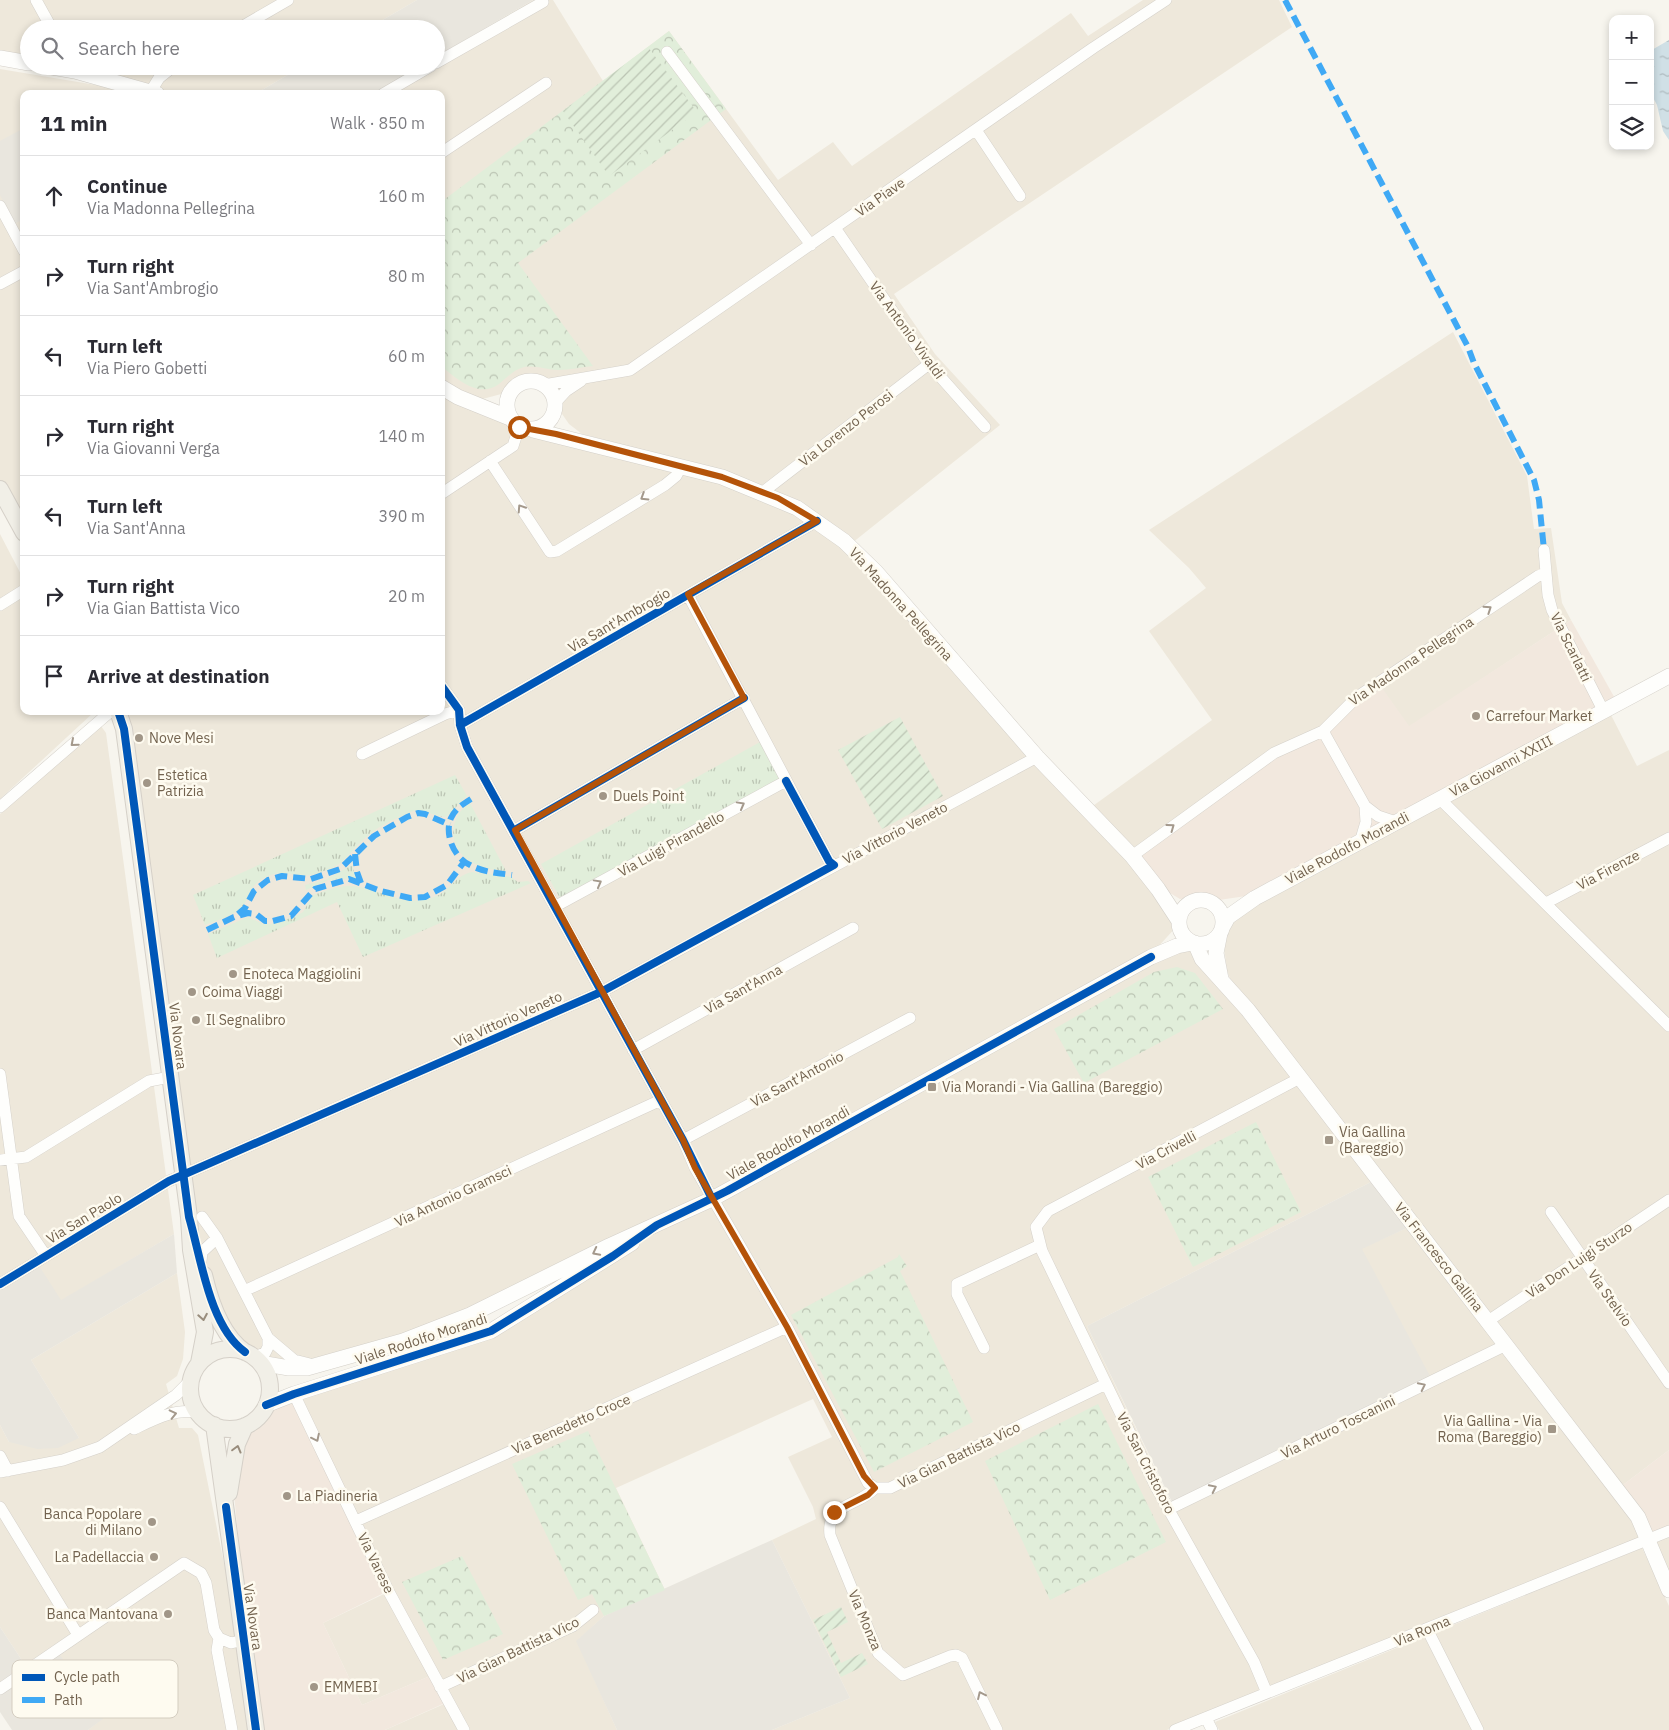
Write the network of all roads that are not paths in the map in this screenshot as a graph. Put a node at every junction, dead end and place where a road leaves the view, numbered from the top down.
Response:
1 (36, 0) edge
2 (288, 0) edge
3 (1166, 0) edge
4 (542, 2) dead end
5 (47, 20) edge
6 (254, 20) edge
7 (667, 52) dead end
8 (0, 58) edge
9 (445, 58) edge
10 (20, 61) edge
11 (95, 75) edge
12 (163, 75) edge
13 (416, 75) edge
14 (546, 83) dead end
15 (147, 90) edge
16 (155, 90) edge
17 (390, 90) edge
18 (976, 130) junction
19 (445, 150) edge
20 (1020, 196) dead end
21 (0, 206) edge
22 (835, 228) junction
23 (20, 244) edge
24 (810, 245) junction
25 (20, 273) edge
26 (0, 284) edge
27 (929, 364) junction
28 (587, 378) junction
29 (544, 386) junction
30 (445, 389) edge
31 (508, 396) junction
32 (476, 403) junction
33 (554, 408) junction
34 (521, 425) junction
35 (985, 427) dead end
36 (579, 440) junction
37 (490, 461) junction
38 (681, 466) junction
39 (0, 489) edge
40 (445, 491) edge
41 (763, 492) junction
42 (817, 521) junction
43 (20, 526) edge
44 (1544, 550) dead end
45 (1546, 573) junction
46 (20, 592) edge
47 (688, 594) junction
48 (0, 605) edge
49 (1669, 676) edge
50 (445, 691) edge
51 (744, 698) junction
52 (458, 710) junction
53 (1604, 712) junction
54 (445, 714) edge
55 (106, 715) edge
56 (119, 715) edge
57 (443, 715) edge
58 (460, 725) junction
59 (1322, 731) junction
60 (362, 754) dead end
61 (1037, 757) junction
62 (786, 781) junction
63 (1439, 798) junction
64 (1365, 806) junction
65 (0, 807) edge
66 (1396, 822) junction
67 (515, 830) junction
68 (1669, 838) edge
69 (1361, 840) junction
70 (1132, 856) junction
71 (834, 865) junction
72 (1158, 889) junction
73 (1255, 898) junction
74 (1193, 902) junction
75 (1212, 903) junction
76 (1546, 903) junction
77 (556, 906) junction
78 (1179, 924) junction
79 (853, 928) dead end
80 (1222, 930) junction
81 (1193, 943) junction
82 (1151, 957) junction
83 (1221, 980) junction
84 (601, 992) junction
85 (910, 1018) dead end
86 (1667, 1021) edge
87 (633, 1050) junction
88 (0, 1074) edge
89 (170, 1077) junction
90 (1300, 1078) junction
91 (1, 1092) edge
92 (661, 1100) junction
93 (683, 1140) junction
94 (6, 1159) edge
95 (182, 1175) junction
96 (712, 1199) junction
97 (1669, 1200) edge
98 (1551, 1212) dead end
99 (195, 1217) junction
100 (657, 1225) junction
101 (1036, 1227) joint
102 (218, 1238) junction
103 (1040, 1245) junction
104 (46, 1256) junction
105 (1582, 1257) junction
106 (201, 1261) junction
107 (0, 1284) edge
108 (244, 1291) junction
109 (1488, 1320) junction
110 (787, 1327) junction
111 (268, 1338) junction
112 (1506, 1345) junction
113 (984, 1348) dead end
114 (253, 1357) junction
115 (200, 1363) junction
116 (319, 1364) junction
117 (191, 1380) junction
118 (1669, 1383) edge
119 (1106, 1384) junction
120 (294, 1394) junction
121 (266, 1405) junction
122 (198, 1413) junction
123 (214, 1425) junction
124 (245, 1426) junction
125 (116, 1436) junction
126 (0, 1456) edge
127 (4, 1472) edge
128 (875, 1488) junction
129 (0, 1507) edge
130 (226, 1507) junction
131 (1169, 1509) junction
132 (356, 1521) junction
133 (1669, 1532) edge
134 (830, 1535) joint
135 (1647, 1540) junction
136 (1669, 1590) edge
137 (593, 1610) dead end
138 (1427, 1629) junction
139 (78, 1635) junction
140 (219, 1638) junction
141 (244, 1640) junction
142 (42, 1660) edge
143 (12, 1681) edge
144 (440, 1687) junction
145 (0, 1689) edge
146 (1267, 1693) junction
147 (1206, 1718) junction
148 (232, 1730) edge
149 (256, 1730) edge
150 (464, 1730) edge
151 (997, 1730) edge
152 (1175, 1730) edge
153 (1212, 1730) edge
154 (1478, 1730) edge

1 - 5 street
2 - 6 street
3 - 18 street, Via Piave
4 - 9 street
7 - 24 street
8 - 10 street
11 - 15 street
12 - 16 street
13 - 17 street
14 - 19 street
18 - 20 street
18 - 22 street, Via Piave
21 - 23 street
22 - 24 street, Via Piave
22 - 27 street, Via Antonio Vivaldi
24 - 28 street, Via Piave
25 - 26 street
27 - 35 street, Via Antonio Vivaldi
27 - 41 street, Via Lorenzo Perosi
28 - 29 street, Via Piave
28 - 33 street, Via Piave
29 - 31 street
29 - 33 street
30 - 32 street, Via Madonna Pellegrina
31 - 32 street
31 - 34 street
32 - 34 street, Via Madonna Pellegrina
33 - 34 street
33 - 36 street
34 - 36 street, Via Madonna Pellegrina
34 - 37 street
36 - 38 street, Via Madonna Pellegrina
38 -> 37 street
37 - 40 street
38 - 41 street, Via Madonna Pellegrina
39 - 43 main road
41 - 42 street, Via Madonna Pellegrina
42 - 47 street, Via Sant'Ambrogio
42 - 61 street, Via Madonna Pellegrina
44 - 45 street, Via Scarlatti
45 - 53 street, Via Scarlatti
59 -> 45 street, Via Madonna Pellegrina
46 - 48 street
47 - 51 street
47 - 58 street, Via Sant'Ambrogio
49 - 53 street, Via Giovanni XXIII
50 - 52 street
51 - 62 street
51 - 67 street
52 - 54 street
52 - 58 street
53 - 63 street, Via Giovanni XXIII
55 -> 65 street
56 - 89 main road, Via Novara
57 - 60 street
58 - 67 street
59 - 64 street
70 -> 59 street, Via Madonna Pellegrina
61 - 70 street, Via Madonna Pellegrina
61 - 71 street, Via Vittorio Veneto
62 - 71 street
77 -> 62 street, Via Luigi Pirandello
63 - 66 street, Viale Rodolfo Morandi
63 - 76 street
64 - 66 street
64 - 69 street
66 - 69 street, Viale Rodolfo Morandi
67 - 77 street
68 - 76 street, Via Firenze
69 - 73 street, Viale Rodolfo Morandi
70 - 72 street, Via Madonna Pellegrina
71 - 84 street, Via Vittorio Veneto
72 - 74 street, Via Madonna Pellegrina
72 - 78 street, Via Madonna Pellegrina
73 - 75 street, Viale Rodolfo Morandi
73 - 80 street, Viale Rodolfo Morandi
74 - 75 street
74 - 78 street
75 - 80 street
76 - 86 street
77 - 84 street
78 - 81 street
78 - 82 street, Viale Rodolfo Morandi
79 - 87 street, Via Sant'Anna
80 - 81 street
80 - 83 street
81 - 82 street, Viale Rodolfo Morandi
81 - 83 street, Via Francesco Gallina
82 - 96 street, Viale Rodolfo Morandi
83 - 90 street, Via Francesco Gallina
84 - 87 street
84 - 95 street, Via Vittorio Veneto
85 - 93 street, Via Sant'Antonio
87 - 92 street
88 - 91 street
89 - 94 street
89 - 95 main road, Via Novara
90 - 101 street, Via Crivelli
90 - 109 street, Via Francesco Gallina
91 - 94 street
92 - 93 street
92 - 108 street, Via Antonio Gramsci
93 - 96 street
94 - 104 street
95 - 99 main road, Via Novara
95 - 104 street, Via San Paolo
96 - 100 street, Viale Rodolfo Morandi
96 - 110 street
97 - 105 street, Via Don Luigi Sturzo
98 - 105 street, Via Stelvio
99 - 102 street
99 - 106 main road, Via Novara
99 -> 115 main road, Via Novara
100 -> 116 street, Viale Rodolfo Morandi
100 - 120 street, Viale Rodolfo Morandi
101 - 103 street, Via San Cristoforo
102 - 106 street
102 - 108 street
103 - 113 street
103 - 119 street, Via San Cristoforo
104 - 107 street, Via San Paolo
105 - 109 street, Via Don Luigi Sturzo
105 - 118 street, Via Stelvio
106 - 114 main road, Via Novara
108 - 111 street
109 - 112 street, Via Francesco Gallina
110 - 128 street
110 - 132 street, Via Benedetto Croce
111 - 114 street
111 - 116 street
131 -> 112 street, Via Arturo Toscanini
112 - 135 street, Via Francesco Gallina
114 - 115 main road
114 - 116 street, Viale Rodolfo Morandi
114 - 121 main road
115 - 117 main road
117 - 122 main road
117 - 125 street
119 - 128 street, Via Gian Battista Vico
119 - 131 street, Via San Cristoforo
120 - 121 street, Viale Rodolfo Morandi
120 -> 132 street, Via Varese
121 - 124 main road
122 - 123 main road
125 -> 122 street
123 - 124 main road
123 - 130 main road, Via Novara
130 -> 124 main road, Via Novara
125 - 127 street
126 - 127 street
128 - 134 street, Via Gian Battista Vico
129 - 139 street
130 - 141 main road, Via Novara
131 - 146 street, Via San Cristoforo
132 - 144 street, Via Varese
133 - 135 street, Via Roma
151 -> 134 street, Via Monza
135 - 136 street, Via Francesco Gallina
135 - 138 street, Via Roma
137 - 144 street, Via Gian Battista Vico
138 - 146 street, Via Roma
138 - 154 street
139 - 140 street
139 - 142 street
140 - 141 street
140 - 148 street
141 - 149 main road, Via Novara
143 - 145 street
144 - 150 street, Via Varese
146 - 147 street, Via Roma
147 - 152 street, Via Roma
147 - 153 street

